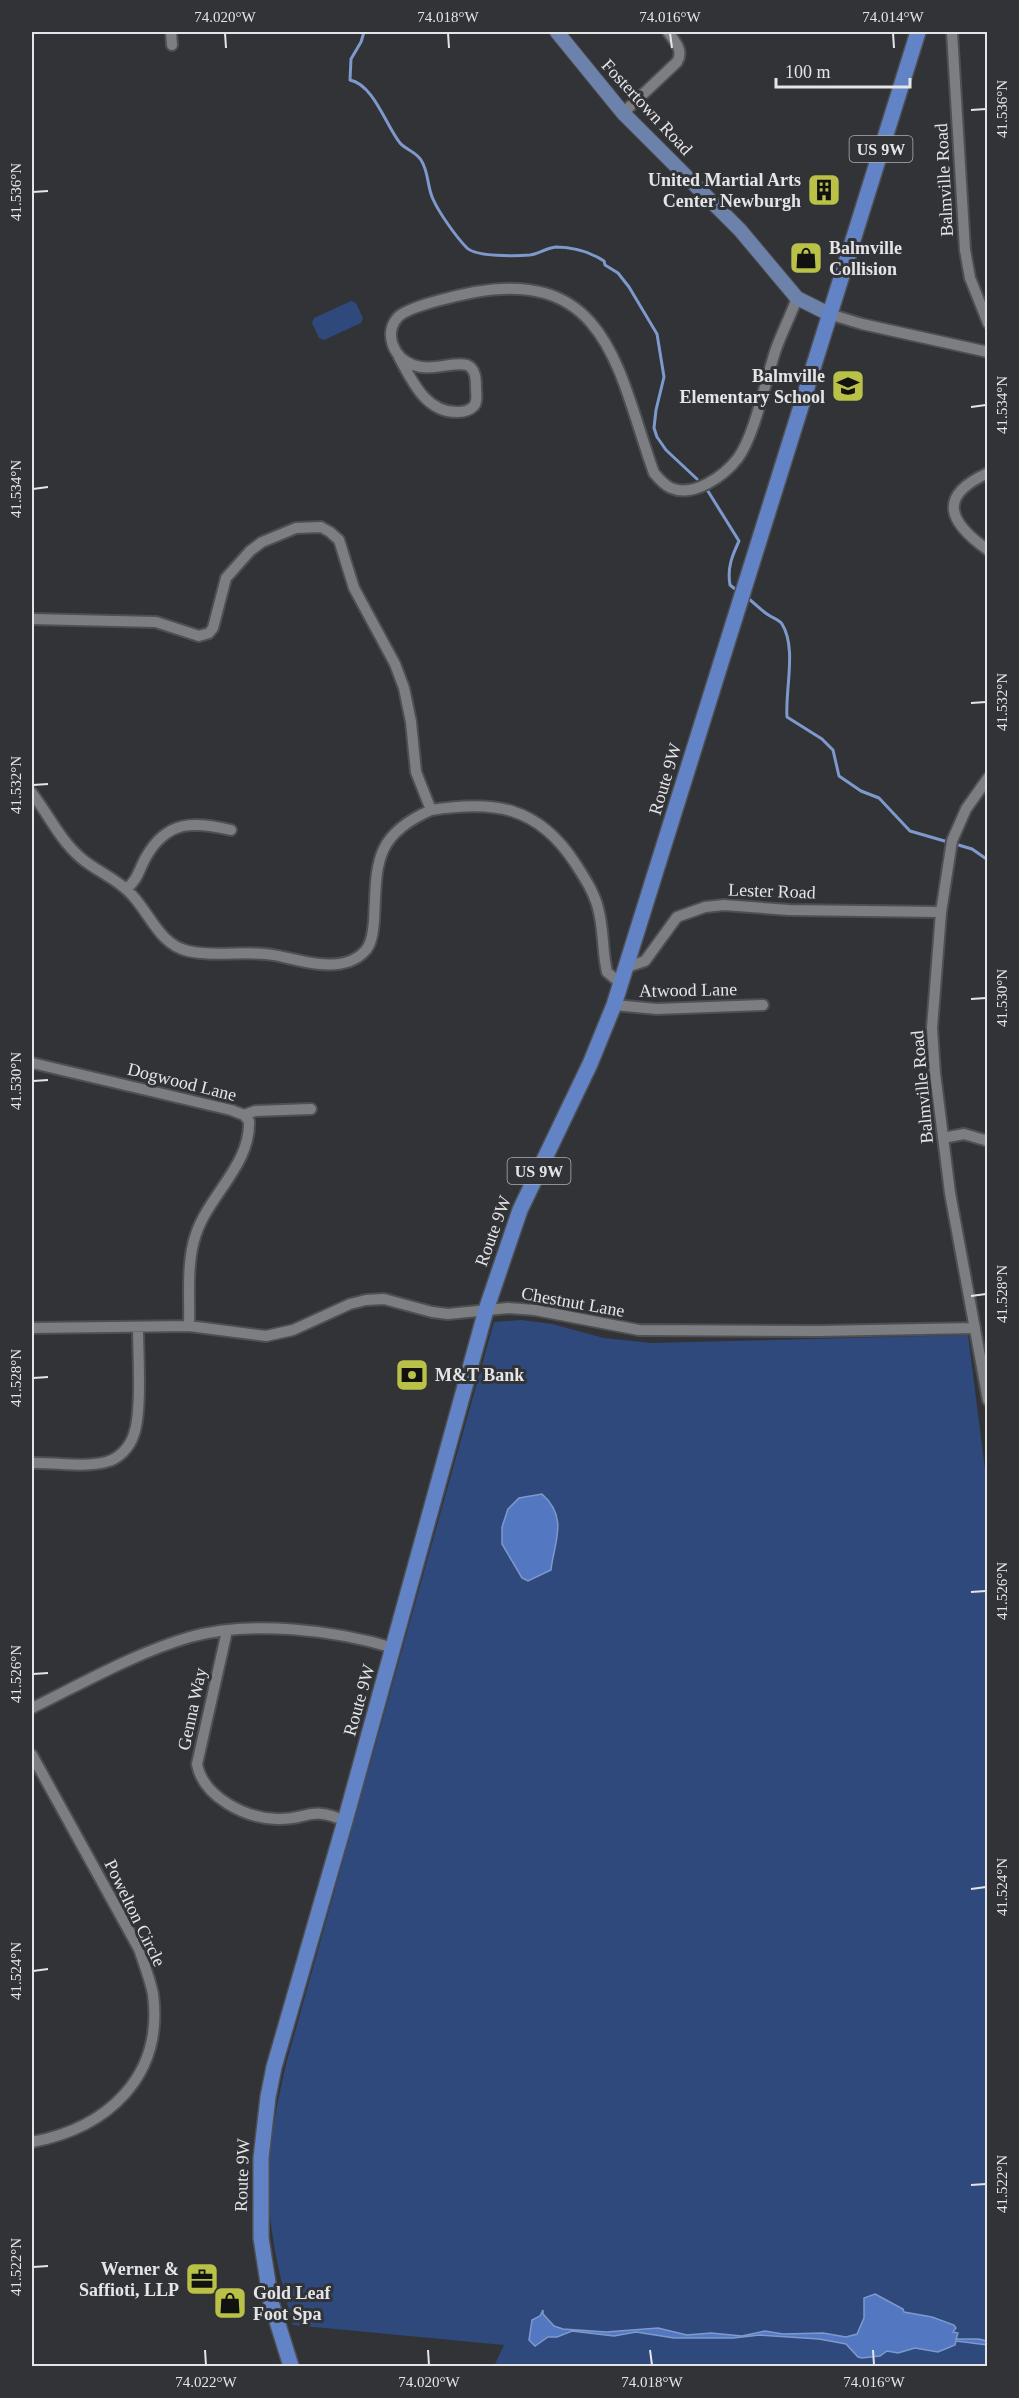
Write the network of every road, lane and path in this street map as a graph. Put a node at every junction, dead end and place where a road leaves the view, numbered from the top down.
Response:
1 (171, 32) edge
2 (557, 32) edge
3 (668, 32) edge
4 (918, 32) edge
5 (952, 32) edge
6 (172, 45) dead end
7 (623, 113) junction
8 (797, 298) junction
9 (829, 314) junction
10 (987, 323) edge
11 (987, 352) edge
12 (399, 357) junction
13 (987, 473) edge
14 (987, 550) edge
15 (32, 619) edge
16 (987, 778) edge
17 (32, 793) edge
18 (430, 810) junction
19 (231, 830) dead end
20 (126, 889) junction
21 (941, 912) junction
22 (627, 967) junction
23 (620, 983) junction
24 (614, 1005) junction
25 (763, 1005) dead end
26 (32, 1063) edge
27 (311, 1109) dead end
28 (244, 1115) junction
29 (943, 1138) junction
30 (987, 1141) edge
31 (486, 1310) junction
32 (189, 1326) junction
33 (138, 1327) junction
34 (32, 1328) edge
35 (975, 1328) junction
36 (987, 1400) edge
37 (32, 1463) edge
38 (227, 1631) junction
39 (394, 1648) junction
40 (32, 1708) edge
41 (32, 1755) edge
42 (345, 1821) junction
43 (32, 2142) edge
44 (291, 2367) edge

1 - 6 street
2 - 7 main road, Fostertown Road
3 - 7 street
4 - 9 highway, Route 9W / US 9W
5 - 10 street, Balmville Road
7 - 8 main road, Fostertown Road
8 - 9 main road, Fostertown Road
8 - 12 street
9 - 11 street, Fostertown Road
9 - 22 highway, Route 9W / US 9W
12 - 12 street
13 - 14 street
15 - 18 street
16 - 21 street, Balmville Road
17 - 20 street
18 - 20 street
18 - 23 street
19 - 20 street
21 - 22 street, Lester Road
21 - 29 street, Balmville Road
22 - 23 highway, Route 9W / US 9W
23 - 24 highway, Route 9W / US 9W
24 - 25 street, Atwood Lane
24 - 31 highway, Route 9W / US 9W
26 - 28 street, Dogwood Lane
27 - 28 street
28 - 32 street, Dogwood Lane
29 - 30 street
29 - 35 street, Balmville Road
31 - 32 street, Chestnut Lane
31 - 35 street, Chestnut Lane
31 - 39 highway, Route 9W / US 9W
32 - 33 street, Chestnut Lane
33 - 34 street, Chestnut Lane
33 - 37 street
35 - 36 street, Balmville Road
38 - 39 street
38 - 40 street
38 - 42 street, Genna Way
39 - 42 highway, Route 9W / US 9W
41 - 43 street, Powelton Circle
42 - 44 highway, Route 9W / US 9W

